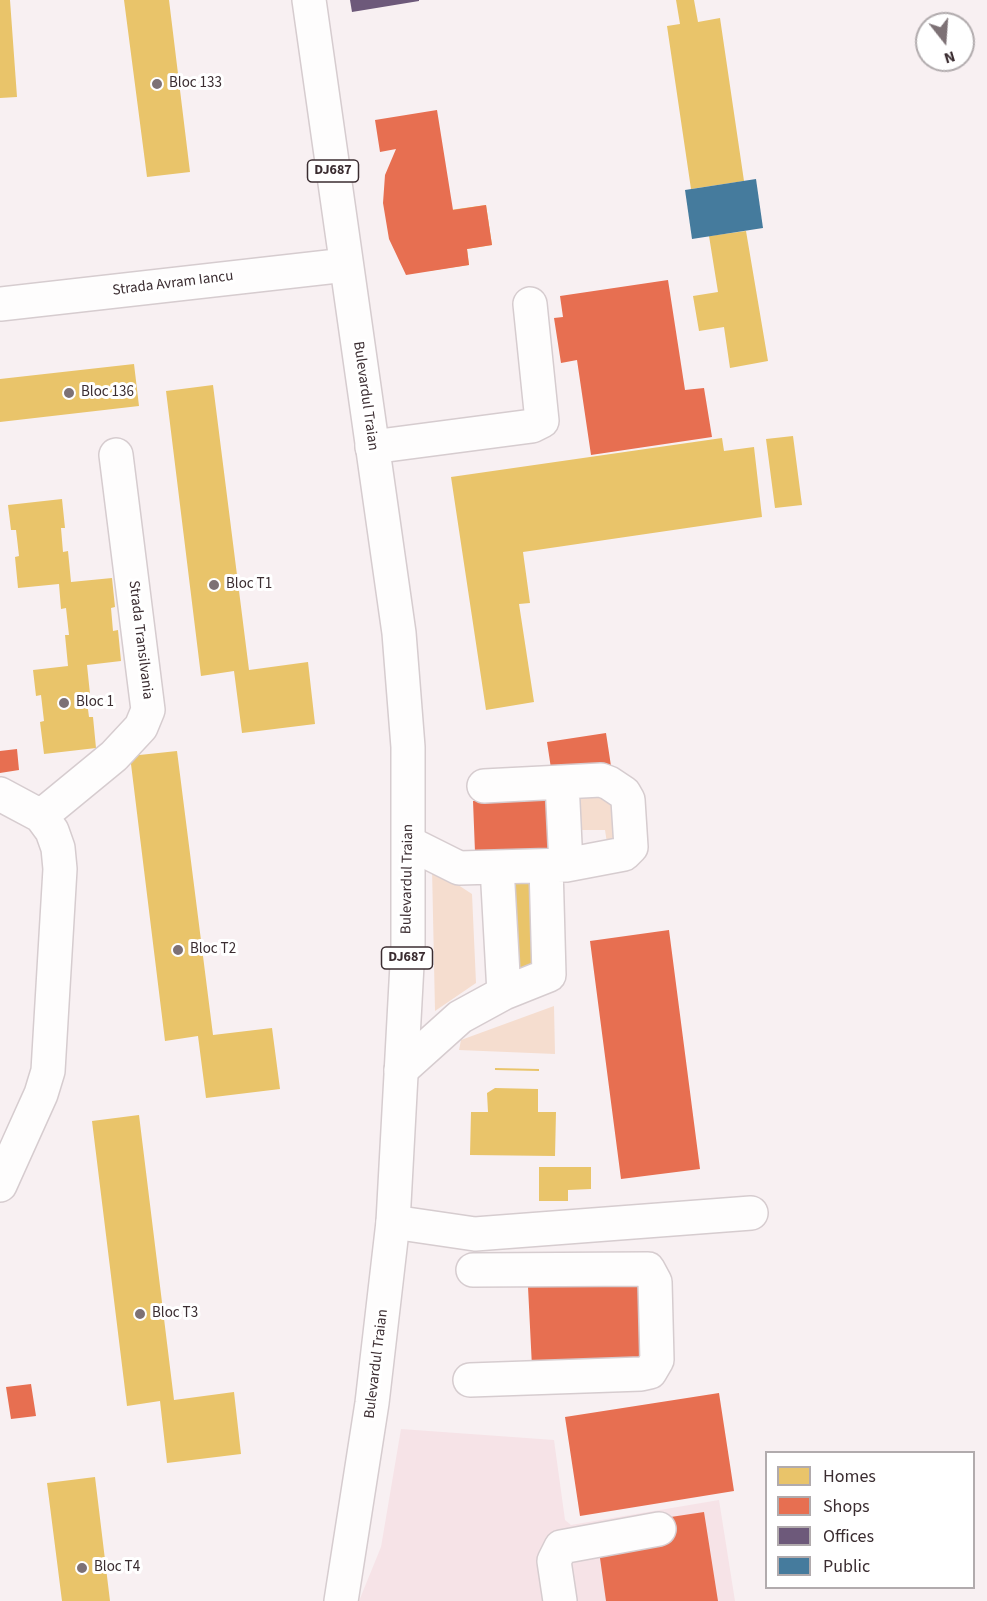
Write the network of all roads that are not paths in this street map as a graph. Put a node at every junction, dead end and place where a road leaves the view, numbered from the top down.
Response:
1 (309, 0) edge
2 (346, 265) junction
3 (0, 304) edge
4 (530, 304) dead end
5 (372, 447) junction
6 (117, 455) dead end
7 (562, 782) junction
8 (484, 786) dead end
9 (0, 794) edge
10 (41, 816) junction
11 (409, 843) junction
12 (530, 866) junction
13 (518, 986) junction
14 (401, 1070) junction
15 (0, 1185) edge
16 (751, 1213) dead end
17 (393, 1222) junction
18 (473, 1270) dead end
19 (470, 1380) dead end
20 (659, 1529) dead end
21 (341, 1601) edge
22 (560, 1601) edge

1 - 2 main road, DJ687
2 - 3 main road, Strada Avram Iancu
2 - 5 main road, Bulevardul Traian / DJ687
4 - 5 main road
5 - 11 main road, Bulevardul Traian / DJ687
6 - 10 main road, Strada Transilvania
7 - 8 main road
7 - 12 main road
7 - 12 main road
9 - 10 main road
10 - 15 main road
11 - 12 main road
11 - 14 main road, Bulevardul Traian / DJ687
12 - 13 main road
12 - 13 main road
13 - 14 main road
14 - 17 main road, Bulevardul Traian / DJ687
16 - 17 main road
17 - 21 main road, Bulevardul Traian / DJ687
18 - 19 main road
20 - 22 main road

